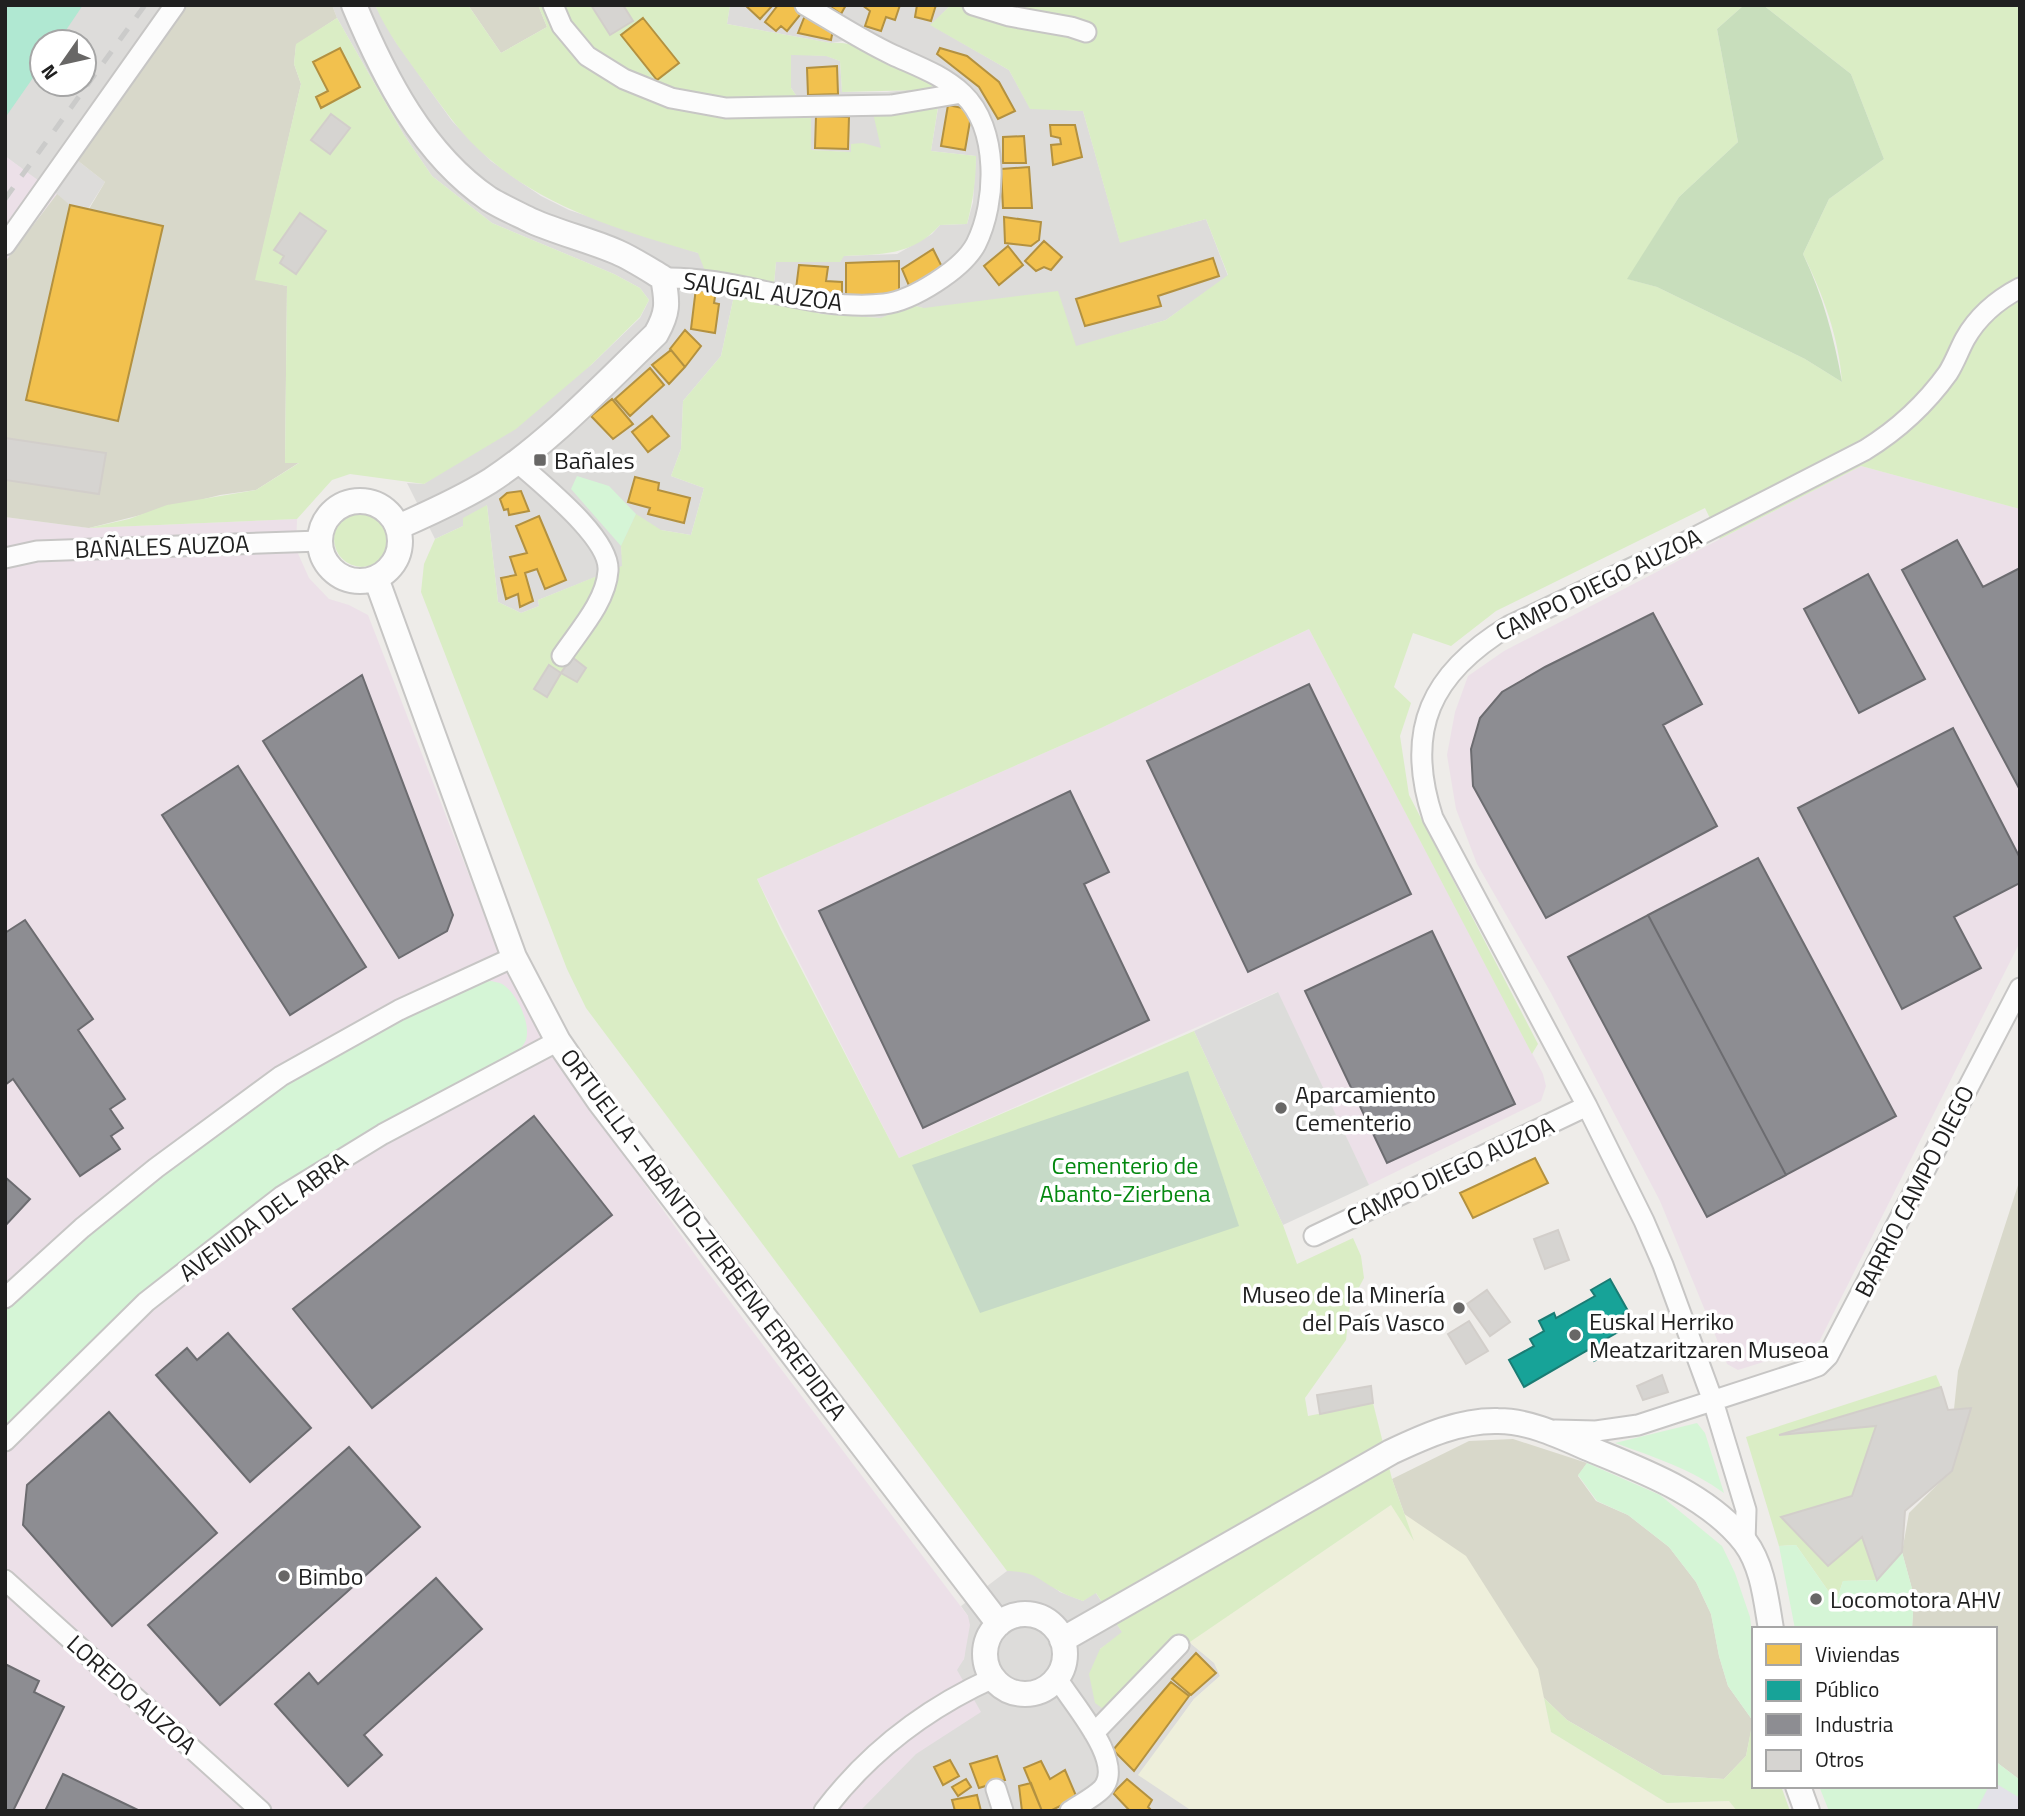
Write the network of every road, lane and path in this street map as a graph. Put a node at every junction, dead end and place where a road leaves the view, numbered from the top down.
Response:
1 (175, 5) edge
2 (354, 5) edge
3 (553, 5) edge
4 (805, 5) edge
5 (972, 5) edge
6 (1086, 32) dead end
7 (962, 93) junction
8 (5, 245) edge
9 (663, 278) junction
10 (2020, 288) edge
11 (516, 461) junction
12 (398, 527) junction
13 (320, 541) junction
14 (5, 558) edge
15 (376, 578) junction
16 (562, 656) dead end
17 (514, 957) junction
18 (2020, 988) edge
19 (558, 1041) junction
20 (1587, 1106) junction
21 (1314, 1236) dead end
22 (5, 1298) edge
23 (1713, 1401) junction
24 (1547, 1430) junction
25 (5, 1441) edge
26 (1745, 1543) junction
27 (5, 1580) edge
28 (999, 1624) junction
29 (1771, 1627) edge
30 (1062, 1640) junction
31 (1179, 1644) dead end
32 (993, 1678) junction
33 (1057, 1678) junction
34 (1094, 1733) junction
35 (1799, 1788) edge
36 (996, 1789) dead end
37 (259, 1810) edge
38 (824, 1811) edge
39 (1003, 1811) edge
40 (1070, 1811) edge
41 (1807, 1811) edge

1 - 8 street
2 - 9 street
3 - 7 street
4 - 7 street, SAUGAL AUZOA
5 - 6 street
7 - 9 street, SAUGAL AUZOA
9 - 11 street
10 - 20 street, CAMPO DIEGO AUZOA
11 - 12 street
11 - 16 street
12 - 13 street
12 - 15 street
13 - 14 street, BAÑALES AUZOA
13 - 15 street
15 - 17 street, ORTUELLA - ABANTO-ZIERBENA ERREPIDEA
17 - 19 street, ORTUELLA - ABANTO-ZIERBENA ERREPIDEA
17 - 22 street
18 - 23 street, BARRIO CAMPO DIEGO
19 - 25 street, AVENIDA DEL ABRA
19 - 28 street, ORTUELLA - ABANTO-ZIERBENA ERREPIDEA
20 - 21 street, CAMPO DIEGO AUZOA
20 - 23 street, CAMPO DIEGO AUZOA
23 - 24 street, BARRIO CAMPO DIEGO
23 - 26 street, CAMPO DIEGO AUZOA
24 - 26 street
24 - 30 street
26 - 29 street
27 - 37 street, LOREDO AUZOA
28 - 30 street
28 - 32 street
30 - 33 street
31 - 34 street
32 - 33 street
32 - 38 street
33 - 34 street
34 - 40 street
35 - 41 street
36 - 39 street

